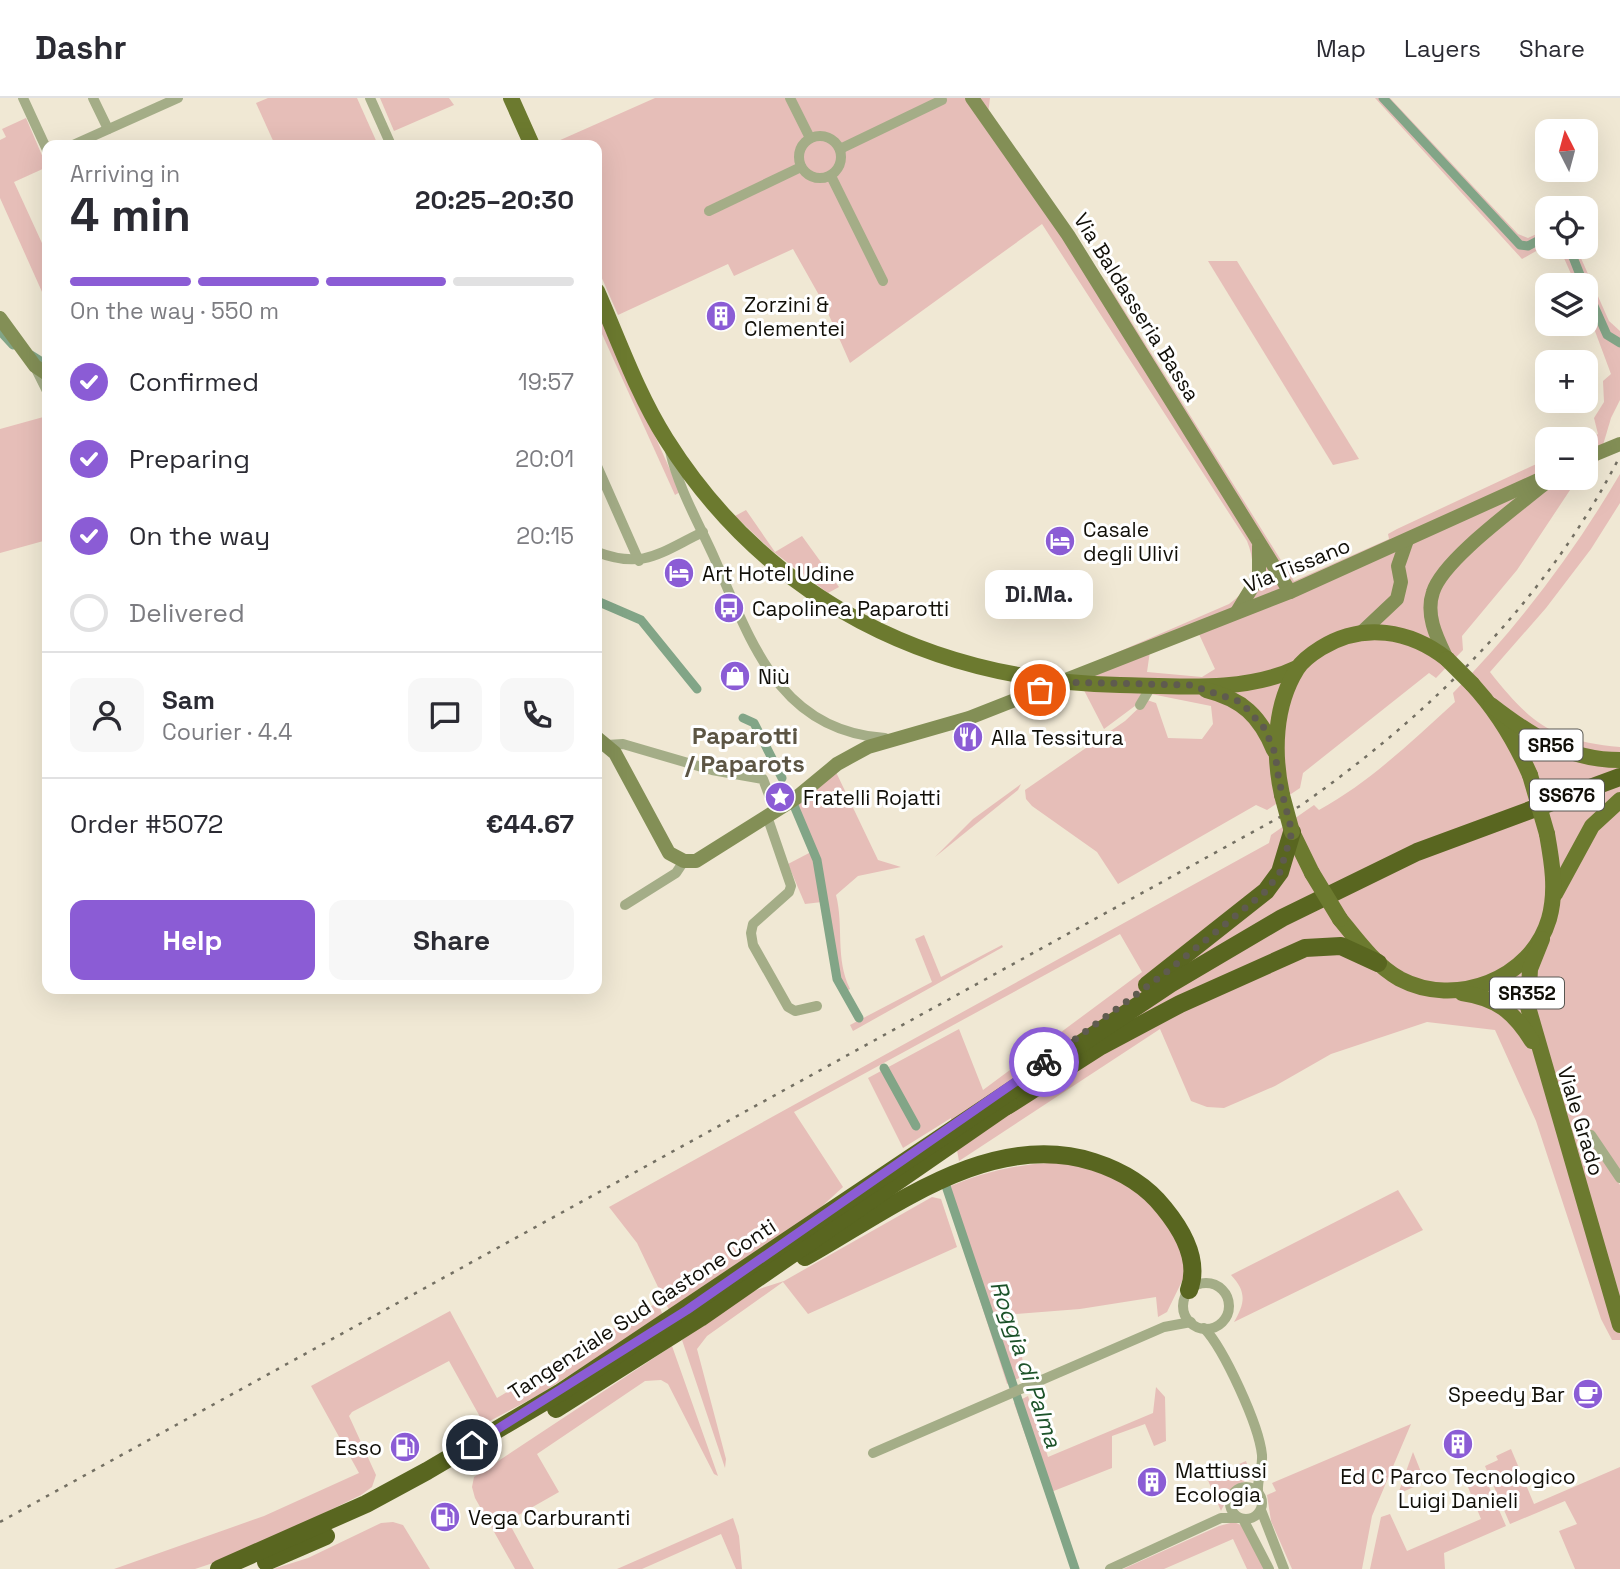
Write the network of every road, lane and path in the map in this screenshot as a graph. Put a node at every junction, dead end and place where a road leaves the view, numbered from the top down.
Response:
1 (23, 98) edge
2 (93, 98) edge
3 (178, 98) edge
4 (370, 98) edge
5 (511, 98) edge
6 (790, 98) edge
7 (972, 98) edge
8 (944, 99) edge
9 (108, 130) junction
10 (810, 138) junction
11 (42, 140) edge
12 (85, 140) edge
13 (389, 140) edge
14 (530, 140) edge
15 (840, 149) junction
16 (801, 167) junction
17 (831, 176) junction
18 (709, 211) dead end
19 (883, 281) dead end
20 (602, 305) edge
21 (0, 318) edge
22 (37, 366) edge
23 (668, 441) junction
24 (1620, 444) edge
25 (1598, 453) edge
26 (602, 477) edge
27 (1535, 482) edge
28 (1538, 490) edge
29 (1484, 505) junction
30 (1491, 530) junction
31 (703, 532) junction
32 (1407, 540) junction
33 (1259, 543) junction
34 (602, 554) edge
35 (1371, 558) junction
36 (639, 561) junction
37 (1398, 566) junction
38 (1259, 576) junction
39 (1290, 592) junction
40 (1272, 598) junction
41 (1237, 612) junction
42 (1362, 632) junction
43 (1447, 659) junction
44 (1297, 668) junction
45 (1058, 682) junction
46 (1152, 685) junction
47 (1190, 685) junction
48 (1140, 705) dead end
49 (1491, 705) junction
50 (889, 739) junction
51 (602, 741) edge
52 (1275, 753) junction
53 (1620, 760) edge
54 (1620, 777) edge
55 (1620, 800) edge
56 (771, 814) junction
57 (1515, 814) junction
58 (1292, 832) junction
59 (684, 862) junction
60 (1554, 897) junction
61 (625, 905) dead end
62 (1542, 939) junction
63 (1378, 963) junction
64 (1449, 992) junction
65 (817, 1006) dead end
66 (1538, 1049) junction
67 (1007, 1106) junction
68 (964, 1120) junction
69 (1591, 1135) dead end
70 (1620, 1178) edge
71 (1187, 1297) junction
72 (700, 1318) junction
73 (1224, 1320) junction
74 (1191, 1322) junction
75 (1620, 1325) edge
76 (1164, 1327) junction
77 (1204, 1328) junction
78 (1220, 1346) junction
79 (873, 1453) dead end
80 (1260, 1469) junction
81 (1241, 1487) junction
82 (1258, 1492) junction
83 (1230, 1507) junction
84 (1261, 1510) junction
85 (1221, 1518) junction
86 (1241, 1518) junction
87 (219, 1569) edge
88 (249, 1569) edge
89 (1110, 1569) edge
90 (1269, 1569) edge
91 (1284, 1569) edge

1 - 11 street
2 - 9 street
3 - 9 street
4 - 13 street
5 - 14 main road
6 - 10 street
7 - 33 street, Via Baldasseria Bassa
8 - 15 street
9 - 12 street
10 - 15 street
10 - 16 street
15 - 17 street
16 - 17 street
16 - 18 street
17 - 19 street
20 - 23 main road
21 - 22 street
23 - 31 street
23 - 45 main road
24 - 25 street
26 - 36 street
27 - 29 street, Via Tissano
28 - 30 street
29 - 30 street
29 - 32 street, Via Tissano
30 - 43 street
31 - 36 street
31 - 50 street
32 - 35 street, Via Tissano
32 - 37 street
33 - 38 street
33 - 39 street, Via Baldasseria Bassa
34 - 36 street
35 - 37 street
35 - 39 street, Via Tissano
37 - 42 street
38 - 40 street
38 - 41 street
39 - 40 street, Via Tissano
40 - 41 street, Via Tissano
41 - 45 street, Via Tissano
42 - 43 main road
42 - 44 main road
43 - 49 main road, bridge
44 - 47 main road
44 - 52 main road
45 - 46 main road
45 - 50 street, Via Tissano
46 - 47 main road
46 - 48 street
47 - 52 main road
49 - 53 main road, SR56
49 - 60 main road, bridge
50 - 56 street, Via Tissano
51 - 56 street
51 - 59 street
52 - 58 main road, Viale Grado, bridge
54 - 57 highway, SS676
55 - 60 main road
56 - 59 street, Via Tissano
56 - 65 street
57 - 67 highway, SS676
57 - 68 highway, SS676
58 - 63 main road, Viale Grado, bridge
58 - 68 highway
59 - 61 street
60 - 62 main road, Viale Grado
62 - 64 main road
62 - 66 main road, Viale Grado / SR352
63 - 64 main road, Viale Grado
63 - 67 highway
64 - 66 main road, Viale Grado / SR352
66 - 75 main road, Viale Grado / SR352
67 - 72 highway, Tangenziale Sud Gastone Conti / SS676
68 - 87 highway, Tangenziale Sud Gastone Conti / SS676
69 - 70 street
71 - 72 highway
71 - 73 street
71 - 74 street
71 - 76 street
72 - 88 highway, Tangenziale Sud Gastone Conti / SS676
73 - 77 street
73 - 78 street
74 - 76 street
74 - 77 street
76 - 79 street
77 - 78 street
78 - 80 street
80 - 81 street
80 - 82 street
81 - 82 street
81 - 83 street
82 - 84 street
83 - 85 street
83 - 86 street
84 - 86 street
84 - 91 street
85 - 86 street
85 - 89 street
86 - 90 street

